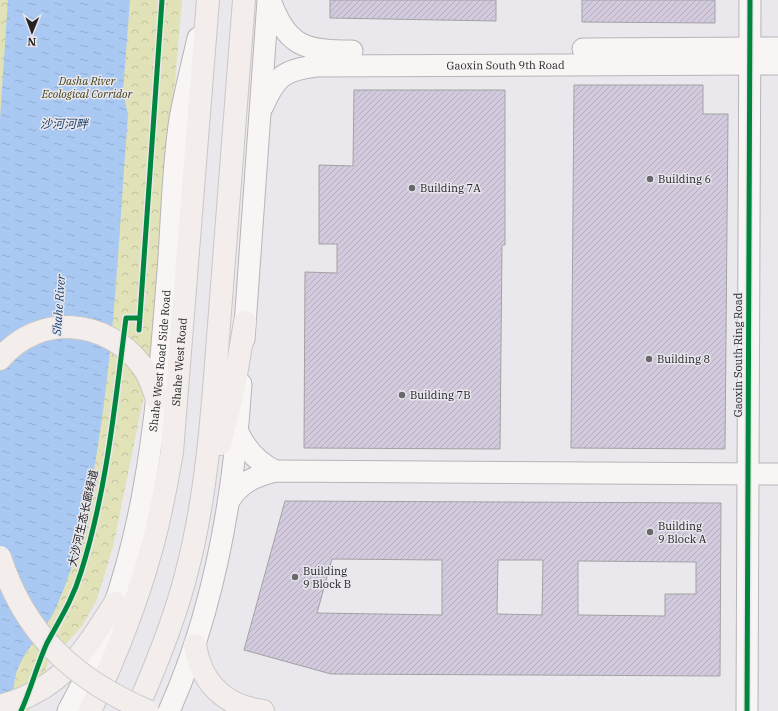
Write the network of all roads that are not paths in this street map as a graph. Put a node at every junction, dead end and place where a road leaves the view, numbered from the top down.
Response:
1 (207, 0) edge
2 (244, 0) edge
3 (269, 0) edge
4 (750, 0) edge
5 (778, 48) edge
6 (750, 56) junction
7 (778, 64) edge
8 (258, 116) junction
9 (245, 322) junction
10 (0, 359) edge
11 (157, 399) junction
12 (238, 432) junction
13 (274, 471) junction
14 (748, 474) junction
15 (778, 474) edge
16 (229, 502) junction
17 (195, 538) junction
18 (0, 557) edge
19 (115, 603) junction
20 (194, 645) junction
21 (0, 706) edge
22 (68, 711) edge
23 (90, 711) edge
24 (136, 711) edge
25 (148, 711) edge
26 (169, 711) edge
27 (263, 711) edge
28 (747, 711) edge

1 - 11 street, Shahe West Road Side Road
1 - 23 main road, Shahe West Road
2 - 17 main road
3 - 6 street, Gaoxin South 9th Road
3 - 8 street
4 - 6 street, Gaoxin South Ring Road
5 - 6 street, Gaoxin South 9th Road
6 - 7 street, Gaoxin South 9th Road
6 - 8 street, Gaoxin South 9th Road
6 - 14 street, Gaoxin South Ring Road
8 - 9 street
9 - 12 street
9 - 17 main road
10 - 11 main road
11 - 19 street, Shahe West Road Side Road
12 - 13 street
12 - 16 street
13 - 14 street
13 - 16 street
14 - 15 street
14 - 28 street, Gaoxin South Ring Road
16 - 20 street
17 - 24 main road
18 - 25 main road, bridge
19 - 21 main road
19 - 22 street, Shahe West Road Side Road
20 - 26 street
20 - 27 main road

